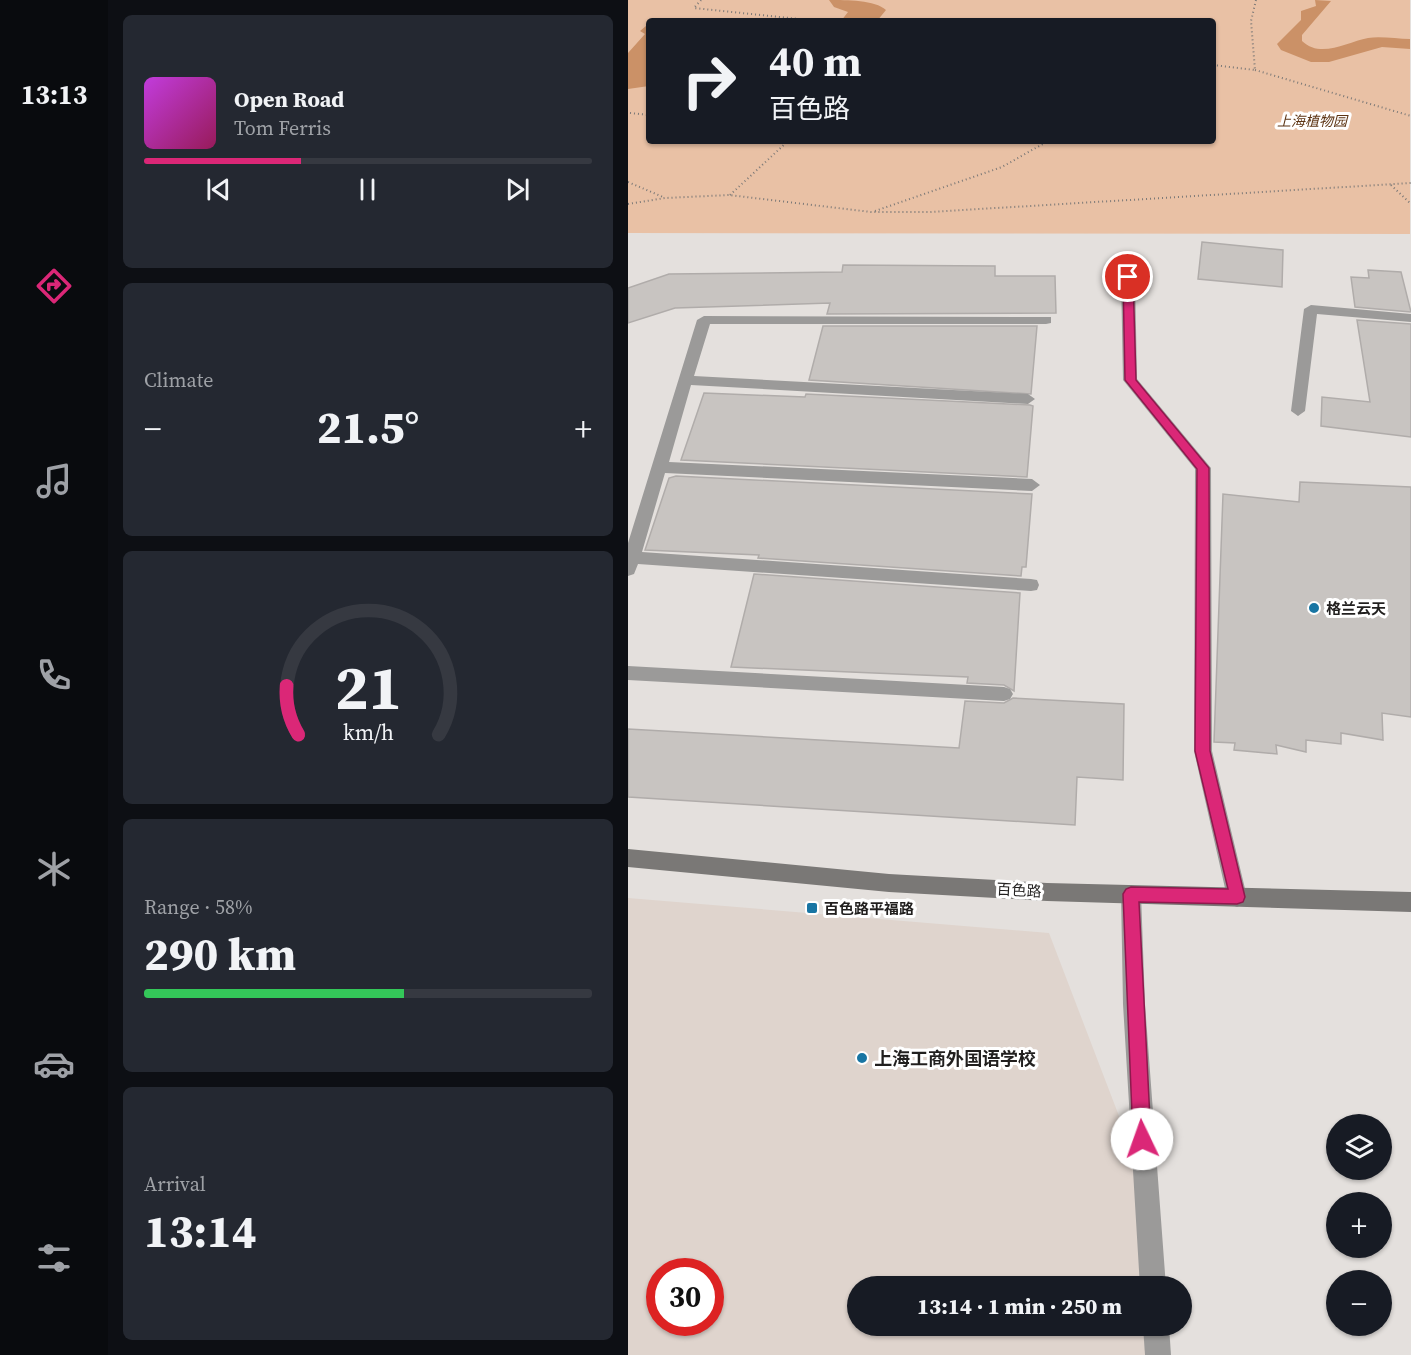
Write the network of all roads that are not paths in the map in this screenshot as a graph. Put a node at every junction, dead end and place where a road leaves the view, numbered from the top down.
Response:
1 (1128, 277) dead end
2 (1411, 318) edge
3 (1046, 320) dead end
4 (685, 380) junction
5 (1028, 399) dead end
6 (1298, 411) dead end
7 (659, 467) junction
8 (1032, 484) dead end
9 (630, 563) edge
10 (1031, 585) dead end
11 (628, 673) edge
12 (1004, 694) dead end
13 (628, 858) edge
14 (1131, 894) junction
15 (1237, 897) junction
16 (1411, 902) edge
17 (1152, 1276) edge
18 (1157, 1336) edge
19 (1158, 1355) edge

1 - 15 street
2 - 6 street
3 - 4 street
4 - 5 street
4 - 7 street
7 - 8 street
7 - 9 street
9 - 10 street
11 - 12 street
13 - 14 street, 百色路
14 - 15 street, 百色路
14 - 17 street
15 - 16 street, 百色路
18 - 19 street

